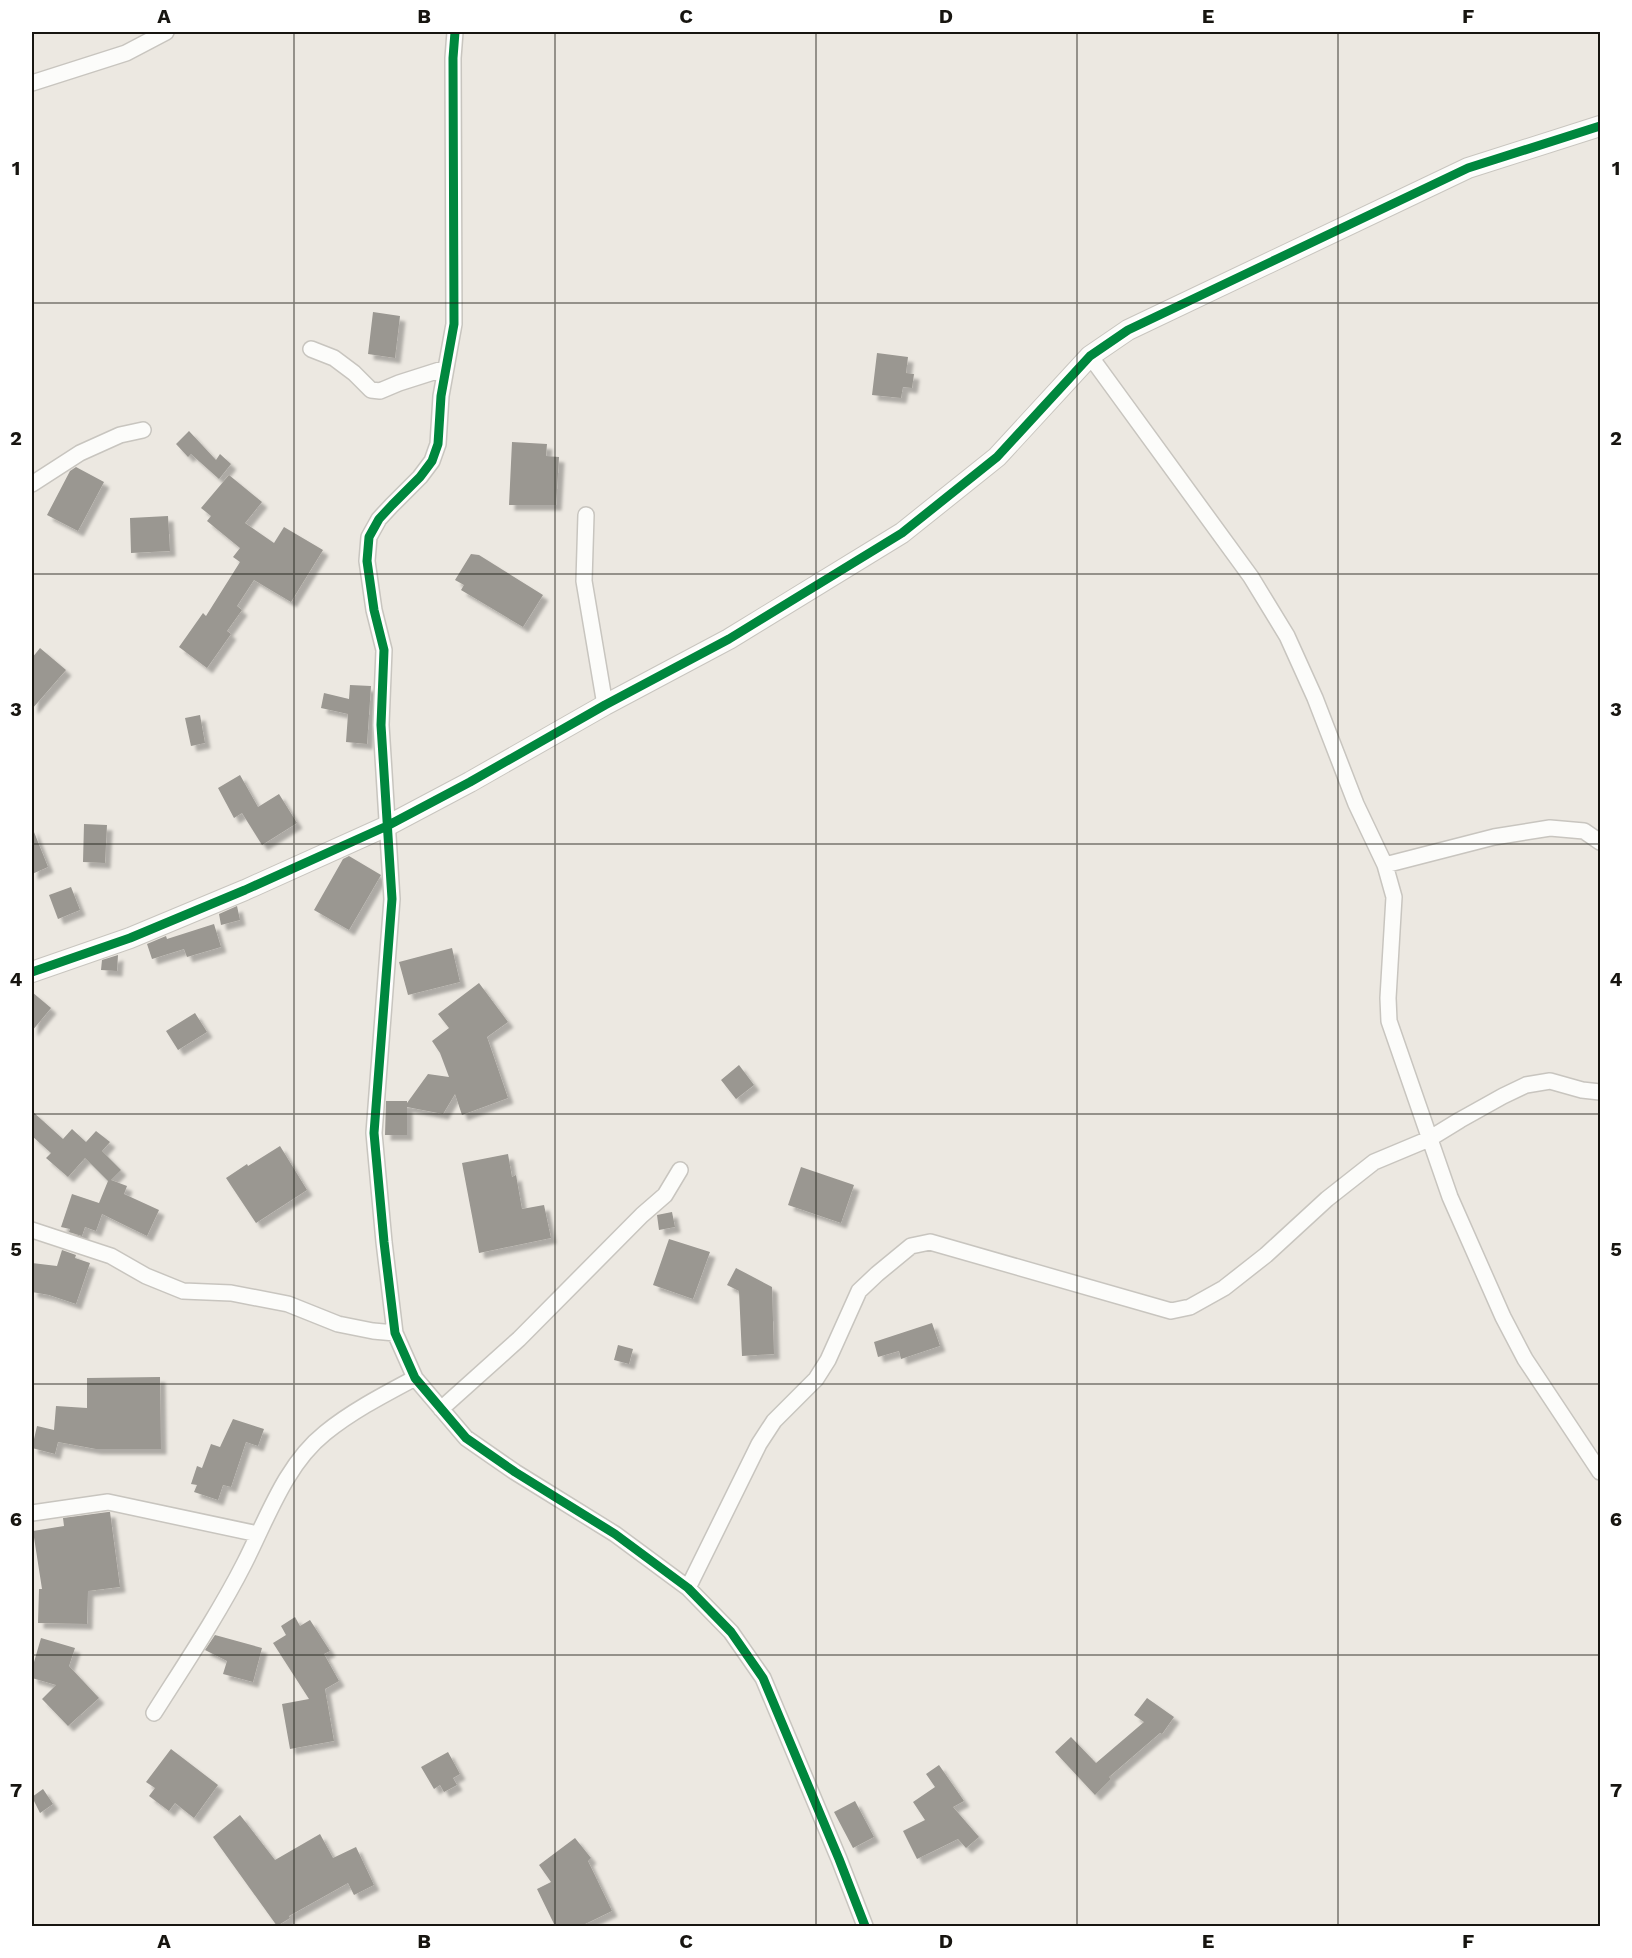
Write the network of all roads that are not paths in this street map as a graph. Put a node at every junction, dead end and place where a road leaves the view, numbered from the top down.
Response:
1 (166, 32) edge
2 (455, 32) edge
3 (32, 82) edge
4 (1600, 126) edge
5 (311, 349) dead end
6 (1090, 356) junction
7 (446, 368) junction
8 (143, 430) dead end
9 (32, 484) edge
10 (586, 515) dead end
11 (604, 705) junction
12 (387, 826) junction
13 (1600, 842) edge
14 (1385, 865) junction
15 (32, 972) edge
16 (1600, 1092) edge
17 (1429, 1139) junction
18 (680, 1170) dead end
19 (32, 1230) edge
20 (395, 1333) junction
21 (415, 1378) junction
22 (441, 1409) junction
23 (1600, 1472) edge
24 (32, 1513) edge
25 (258, 1534) junction
26 (688, 1588) junction
27 (154, 1713) dead end
28 (865, 1926) edge

1 - 3 street
2 - 7 street
4 - 6 street
5 - 7 street
6 - 11 street
6 - 14 street
7 - 12 street
8 - 9 street
10 - 11 street
11 - 12 street
12 - 15 street
12 - 20 street
13 - 14 street
14 - 17 street
16 - 17 street
17 - 23 street
17 - 26 street
18 - 22 street
19 - 20 street
20 - 21 street
21 - 22 street
21 - 25 street
22 - 26 street
24 - 25 street
25 - 27 street
26 - 28 street

